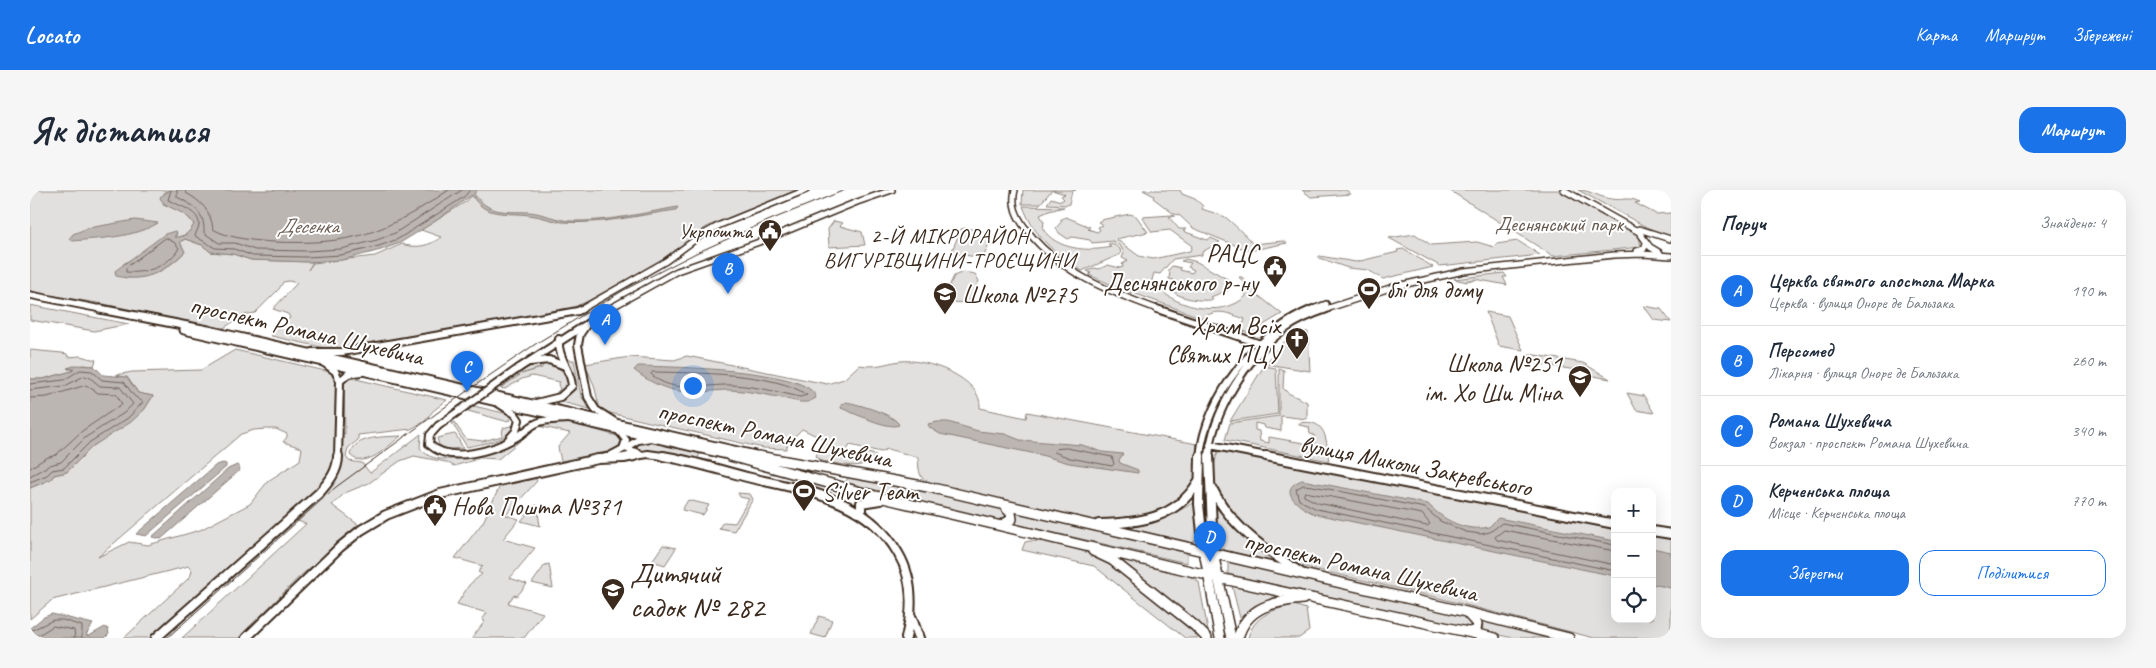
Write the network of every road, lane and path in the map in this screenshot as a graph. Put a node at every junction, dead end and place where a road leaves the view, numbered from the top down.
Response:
1 (806, 190) edge
2 (892, 190) edge
3 (1015, 190) edge
4 (1564, 190) edge
5 (1570, 190) edge
6 (1670, 239) edge
7 (1646, 242) junction
8 (1671, 256) edge
9 (30, 295) edge
10 (30, 300) edge
11 (593, 318) junction
12 (559, 340) junction
13 (1264, 345) junction
14 (304, 351) junction
15 (323, 362) junction
16 (565, 366) junction
17 (518, 368) junction
18 (365, 372) junction
19 (340, 381) junction
20 (536, 403) junction
21 (498, 404) junction
22 (570, 419) junction
23 (617, 426) junction
24 (653, 438) junction
25 (506, 442) junction
26 (1210, 445) junction
27 (625, 453) junction
28 (852, 473) junction
29 (1199, 479) junction
30 (1210, 483) junction
31 (849, 488) junction
32 (891, 500) junction
33 (1003, 505) junction
34 (862, 513) junction
35 (1080, 523) junction
36 (1611, 523) edge
37 (1000, 526) junction
38 (1656, 532) edge
39 (1671, 534) edge
40 (1078, 544) junction
41 (1208, 552) junction
42 (1207, 575) junction
43 (1305, 575) junction
44 (1218, 578) junction
45 (1318, 599) junction
46 (1462, 611) junction
47 (912, 618) junction
48 (1465, 632) junction
49 (156, 638) edge
50 (246, 638) edge
51 (906, 638) edge
52 (919, 638) edge
53 (1207, 638) edge
54 (1220, 638) edge
55 (1231, 638) edge
56 (1238, 638) edge
57 (1495, 638) edge
58 (1569, 638) edge

1 - 14 main road
2 - 11 main road
3 - 13 main road
4 - 7 main road
5 - 6 main road
6 - 7 main road
7 - 8 main road
7 - 13 main road
8 - 13 main road
9 - 14 main road, проспект Романа Шухевича
10 - 15 main road, проспект Романа Шухевича
11 - 12 main road
11 - 23 main road
12 - 16 main road
12 - 17 main road
13 - 26 main road
13 - 29 main road
14 - 20 main road, проспект Романа Шухевича
15 - 18 main road, проспект Романа Шухевича
15 - 19 main road
16 - 17 main road
16 - 20 main road
17 - 25 main road, bridge
18 - 19 main road
18 - 21 main road, проспект Романа Шухевича
19 - 49 main road
20 - 23 main road, проспект Романа Шухевича
21 - 22 main road, проспект Романа Шухевича
21 - 25 main road
22 - 23 main road, проспект Романа Шухевича
22 - 25 main road
23 - 24 main road, проспект Романа Шухевича
23 - 27 main road
23 - 28 main road, проспект Романа Шухевича
24 - 27 main road
24 - 31 main road, проспект Романа Шухевича
26 - 30 main road
26 - 36 main road, вулиця Миколи Закревського
27 - 34 main road, проспект Романа Шухевича
27 - 50 main road, проспект Романа Шухевича
28 - 31 main road
28 - 33 main road, проспект Романа Шухевича
29 - 35 main road
29 - 41 main road
30 - 41 main road
30 - 43 main road
31 - 32 main road, проспект Романа Шухевича
32 - 34 main road
32 - 37 main road, проспект Романа Шухевича
33 - 35 main road, проспект Романа Шухевича
33 - 37 main road
34 - 47 main road, проспект Романа Шухевича
35 - 41 main road, проспект Романа Шухевича
37 - 40 main road, проспект Романа Шухевича
38 - 39 main road
40 - 42 main road, проспект Романа Шухевича
40 - 53 main road
41 - 42 main road
41 - 43 main road, проспект Романа Шухевича
41 - 44 main road
42 - 44 main road, проспект Романа Шухевича
42 - 54 main road
43 - 46 main road, проспект Романа Шухевича
44 - 45 main road, проспект Романа Шухевича
44 - 55 main road
45 - 48 main road, проспект Романа Шухевича
45 - 56 main road
46 - 48 main road
46 - 58 main road, проспект Романа Шухевича
47 - 51 main road
47 - 52 main road
48 - 57 main road, проспект Романа Шухевича

